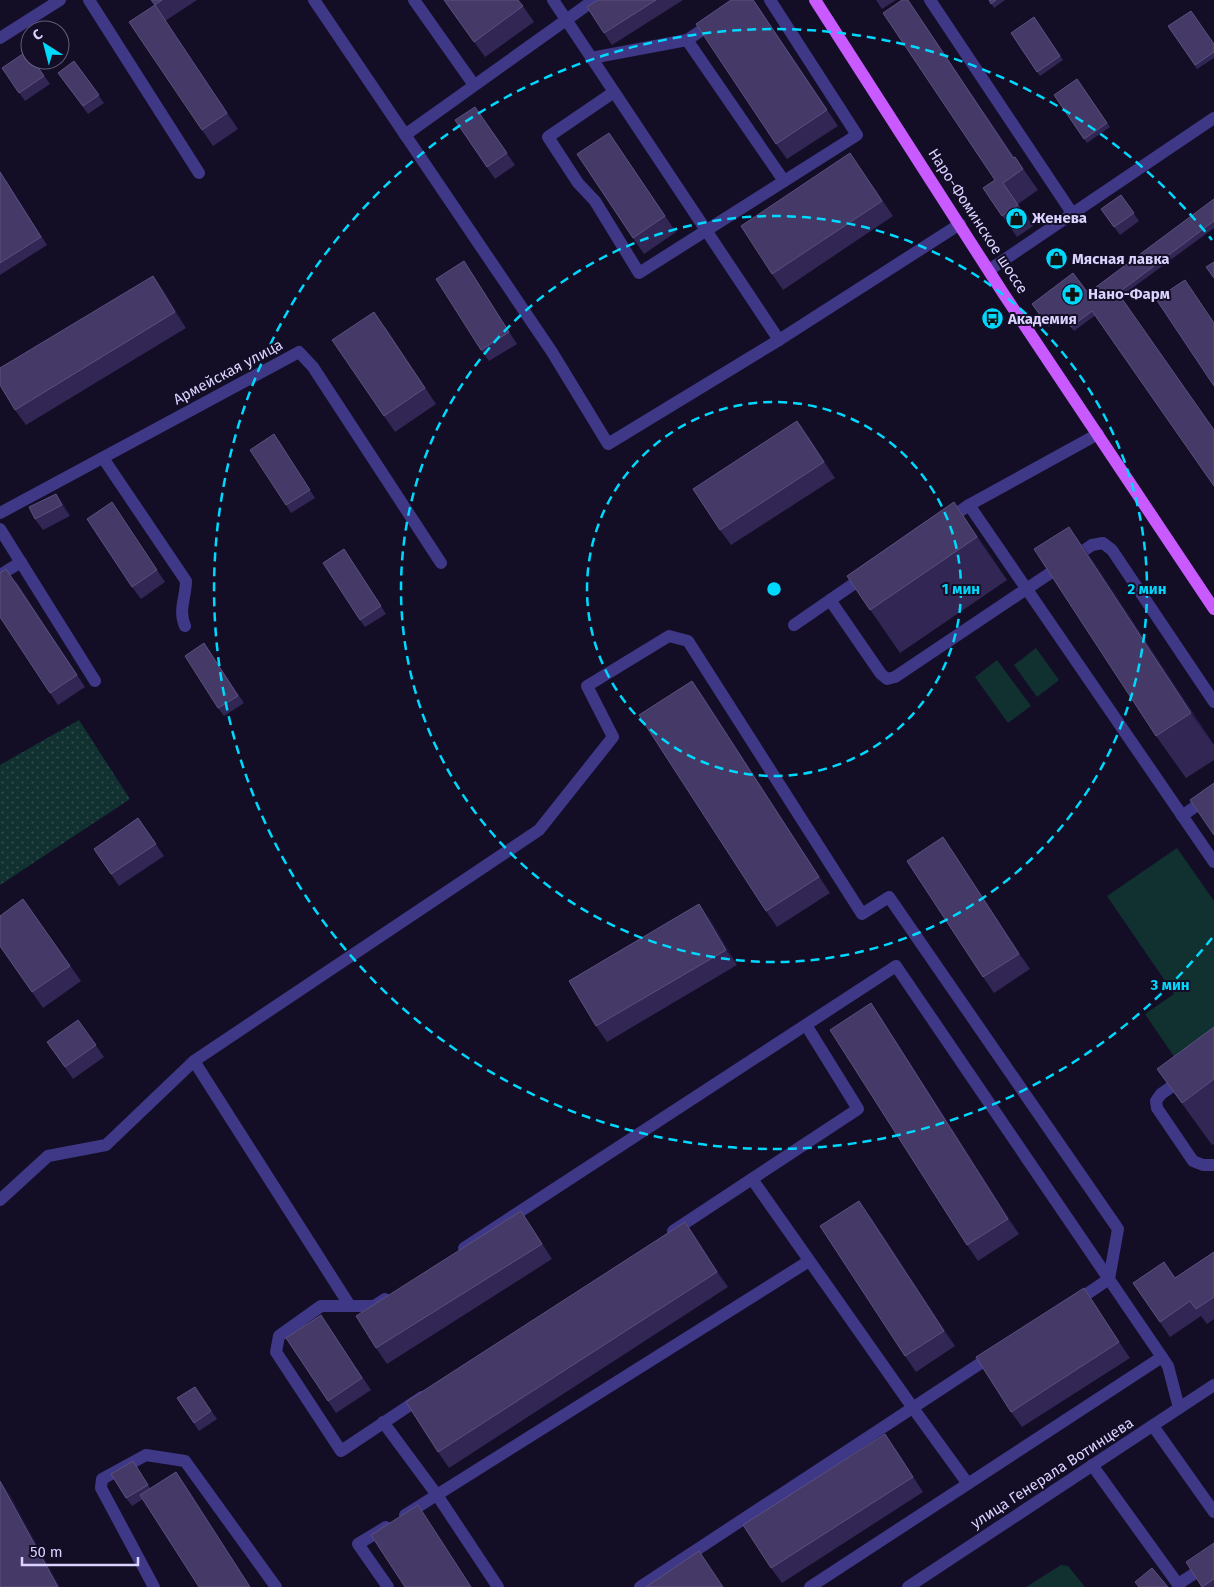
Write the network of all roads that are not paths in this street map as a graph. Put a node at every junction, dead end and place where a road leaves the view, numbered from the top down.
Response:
1 (60, 0) edge
2 (89, 0) edge
3 (314, 0) edge
4 (414, 0) edge
5 (553, 0) edge
6 (594, 0) edge
7 (770, 0) edge
8 (815, 0) edge
9 (930, 0) edge
10 (726, 15) edge
11 (566, 20) junction
12 (0, 38) edge
13 (687, 40) junction
14 (591, 58) junction
15 (474, 86) junction
16 (614, 92) junction
17 (1214, 118) edge
18 (405, 135) junction
19 (199, 173) dead end
20 (784, 181) junction
21 (1072, 214) junction
22 (960, 224) junction
23 (706, 230) junction
24 (989, 270) junction
25 (779, 340) junction
26 (1098, 434) junction
27 (103, 458) junction
28 (969, 505) junction
29 (0, 513) edge
30 (936, 528) edge
31 (0, 529) edge
32 (21, 562) junction
33 (440, 563) dead end
34 (879, 567) edge
35 (0, 575) edge
36 (1026, 589) junction
37 (830, 600) junction
38 (1214, 609) edge
39 (794, 625) dead end
40 (186, 626) dead end
41 (95, 682) dead end
42 (1214, 702) edge
43 (1214, 793) edge
44 (1182, 816) junction
45 (1214, 862) edge
46 (806, 1025) junction
47 (194, 1061) junction
48 (1191, 1072) edge
49 (1214, 1164) edge
50 (752, 1179) junction
51 (0, 1200) edge
52 (662, 1239) edge
53 (457, 1252) edge
54 (809, 1261) junction
55 (1109, 1279) junction
56 (399, 1290) edge
57 (350, 1306) junction
58 (1068, 1306) edge
59 (1003, 1349) edge
60 (1162, 1357) junction
61 (1214, 1385) edge
62 (432, 1390) edge
63 (913, 1408) junction
64 (1179, 1408) junction
65 (383, 1422) junction
66 (1153, 1426) junction
67 (1092, 1465) junction
68 (968, 1484) junction
69 (436, 1495) junction
70 (1214, 1512) edge
71 (1214, 1561) edge
72 (1179, 1586) edge
73 (154, 1587) edge
74 (276, 1587) edge
75 (388, 1587) edge
76 (498, 1587) edge
77 (640, 1587) edge
78 (810, 1587) edge
79 (908, 1587) edge

1 - 12 street
2 - 19 street
3 - 18 street
4 - 15 street
5 - 11 street
6 - 11 street
7 - 20 street
8 - 22 main road, Наро-Фоминское шоссе
9 - 21 street
10 - 13 street
11 - 14 street
11 - 15 street
13 - 14 street
13 - 20 street
14 - 16 street
15 - 18 street
16 - 23 street
16 - 23 street
17 - 21 street
18 - 25 street
20 - 23 street
21 - 24 street
22 - 24 main road, Наро-Фоминское шоссе
22 - 25 street
23 - 25 street
24 - 26 main road, Наро-Фоминское шоссе
26 - 28 street
26 - 38 main road, Наро-Фоминское шоссе
27 - 29 street, Армейская улица
27 - 33 street, Армейская улица
27 - 40 street
28 - 30 street
28 - 36 street
31 - 32 street
32 - 35 street
32 - 41 street
34 - 37 street
36 - 37 street
36 - 42 street
36 - 44 street
37 - 39 street
43 - 44 street
44 - 45 street
46 - 50 street
46 - 53 street
46 - 55 street
47 - 51 street
47 - 55 street
47 - 57 street
48 - 49 street
50 - 52 street
50 - 54 street
54 - 63 street
54 - 69 street
55 - 58 street
55 - 60 street
56 - 57 street
57 - 65 street
59 - 63 street
60 - 64 street
60 - 68 street
61 - 64 street, улица Генерала Вотинцева
62 - 65 street
63 - 68 street
63 - 77 street
64 - 66 street, улица Генерала Вотинцева
65 - 69 street
66 - 67 street, улица Генерала Вотинцева
66 - 70 street
67 - 72 street
67 - 79 street, улица Генерала Вотинцева
68 - 78 street
69 - 75 street
69 - 76 street
71 - 72 street
73 - 74 street

